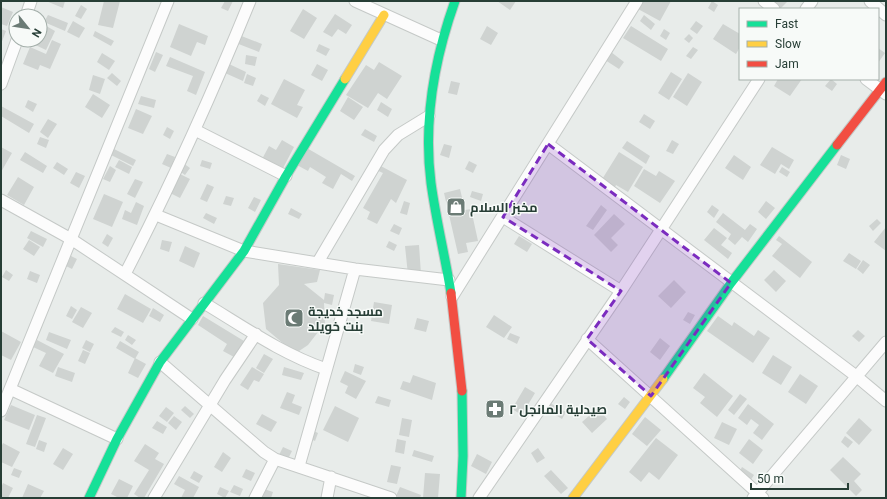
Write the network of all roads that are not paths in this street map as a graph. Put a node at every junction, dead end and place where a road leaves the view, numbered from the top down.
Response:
1 (168, 1) edge
2 (250, 1) edge
3 (355, 1) edge
4 (455, 1) edge
5 (637, 1) edge
6 (764, 1) edge
7 (870, 1) edge
8 (773, 8) edge
9 (878, 8) edge
10 (384, 15) junction
11 (441, 40) junction
12 (14, 48) edge
13 (758, 80) edge
14 (868, 80) edge
15 (1, 84) edge
16 (884, 88) edge
17 (429, 116) junction
18 (195, 130) junction
19 (548, 144) junction
20 (286, 176) junction
21 (1, 200) edge
22 (156, 215) junction
23 (503, 217) junction
24 (660, 230) junction
25 (70, 239) junction
26 (244, 251) junction
27 (318, 262) junction
28 (355, 269) junction
29 (125, 274) junction
30 (449, 280) junction
31 (731, 283) junction
32 (621, 291) junction
33 (452, 297) junction
34 (204, 303) junction
35 (192, 319) junction
36 (256, 334) junction
37 (587, 339) junction
38 (886, 342) edge
39 (160, 362) junction
40 (326, 370) junction
41 (856, 376) junction
42 (10, 389) junction
43 (651, 396) junction
44 (886, 401) edge
45 (209, 406) junction
46 (1, 411) edge
47 (117, 439) junction
48 (275, 459) junction
49 (299, 466) junction
50 (331, 477) junction
51 (758, 496) edge
52 (89, 498) edge
53 (154, 498) edge
54 (255, 498) edge
55 (327, 498) edge
56 (391, 498) edge
57 (461, 498) edge
58 (479, 498) edge
59 (573, 498) edge

1 - 25 street
2 - 18 street
3 - 10 street
4 - 11 street
5 - 19 street
6 - 8 street
7 - 9 street
10 - 11 street
10 - 20 street
11 - 17 street
12 - 15 street
13 - 24 street
14 - 16 street
16 - 31 street
17 - 27 street
17 - 30 street
18 - 20 street
18 - 22 street
19 - 23 street
19 - 24 street
20 - 26 street
21 - 25 street
22 - 26 street
22 - 29 street
23 - 32 street
23 - 33 street
24 - 31 street
24 - 32 street
25 - 29 street
25 - 42 street
26 - 27 street
26 - 34 street
27 - 28 street
28 - 30 street
28 - 40 street
29 - 35 street
30 - 33 street
31 - 41 street
31 - 43 street
32 - 37 street
33 - 57 street
34 - 35 street
34 - 36 street
35 - 39 street
36 - 40 street
36 - 45 street
37 - 43 street
37 - 58 street
38 - 41 street
39 - 45 street
39 - 47 street
40 - 49 street
41 - 44 street
41 - 51 street
42 - 46 street
42 - 47 street
43 - 51 street
43 - 59 street
45 - 48 street
45 - 53 street
47 - 52 street
48 - 49 street
48 - 54 street
49 - 50 street
50 - 55 street
50 - 56 street

